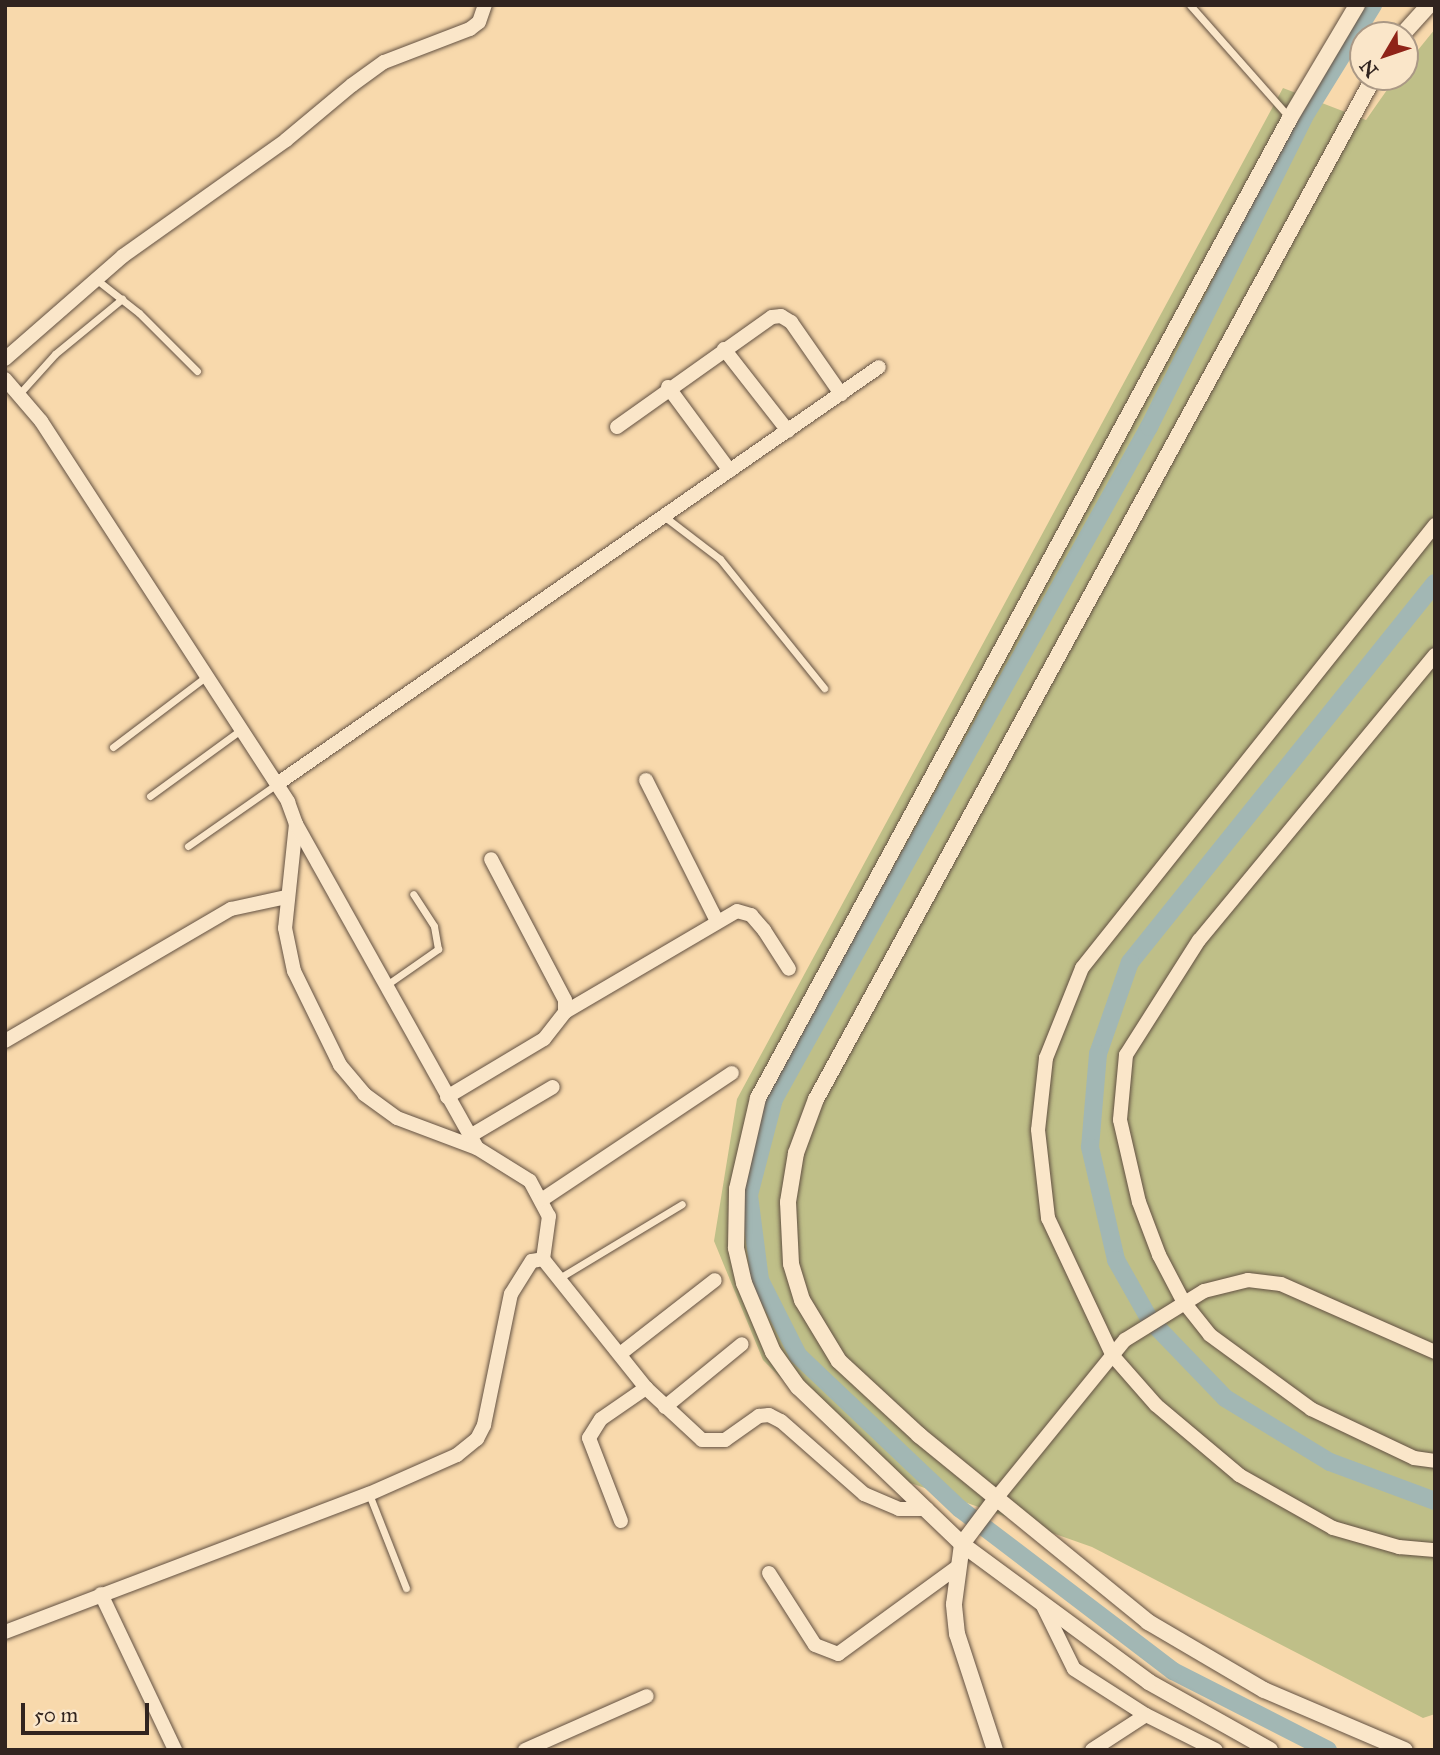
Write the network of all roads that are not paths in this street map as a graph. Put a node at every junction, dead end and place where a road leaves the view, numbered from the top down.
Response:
1 (485, 5) edge
2 (1190, 5) edge
3 (1357, 5) edge
4 (1429, 5) edge
5 (1415, 21) edge
6 (1366, 91) edge
7 (1290, 118) junction
8 (95, 279) junction
9 (122, 299) junction
10 (724, 349) junction
11 (5, 359) edge
12 (878, 368) dead end
13 (197, 371) dead end
14 (5, 379) edge
15 (668, 387) junction
16 (20, 393) junction
17 (841, 394) junction
18 (617, 427) dead end
19 (788, 431) junction
20 (730, 471) junction
21 (665, 517) junction
22 (1435, 524) edge
23 (1435, 655) edge
24 (208, 676) junction
25 (824, 688) dead end
26 (242, 729) junction
27 (113, 747) dead end
28 (646, 780) dead end
29 (277, 784) junction
30 (150, 796) dead end
31 (296, 824) junction
32 (188, 846) dead end
33 (491, 859) dead end
34 (413, 894) dead end
35 (286, 897) junction
36 (717, 921) junction
37 (789, 969) dead end
38 (385, 986) junction
39 (565, 1012) junction
40 (5, 1041) edge
41 (732, 1073) dead end
42 (553, 1087) dead end
43 (447, 1097) junction
44 (474, 1142) junction
45 (542, 1199) junction
46 (682, 1205) dead end
47 (543, 1259) junction
48 (561, 1277) junction
49 (715, 1280) dead end
50 (1177, 1304) junction
51 (743, 1344) dead end
52 (1435, 1352) edge
53 (620, 1354) junction
54 (1113, 1356) junction
55 (646, 1388) junction
56 (665, 1407) junction
57 (1435, 1461) edge
58 (369, 1494) junction
59 (995, 1499) junction
60 (927, 1509) junction
61 (621, 1521) dead end
62 (965, 1539) junction
63 (1435, 1550) edge
64 (957, 1568) junction
65 (769, 1573) dead end
66 (406, 1588) dead end
67 (101, 1594) junction
68 (1042, 1604) junction
69 (5, 1632) edge
70 (647, 1696) dead end
71 (1146, 1715) junction
72 (175, 1750) edge
73 (526, 1750) edge
74 (995, 1750) edge
75 (1092, 1750) edge
76 (1216, 1750) edge
77 (1270, 1750) edge
78 (1405, 1750) edge

1 - 8 street
2 - 7 lane
3 - 7 street
4 - 5 street
6 - 59 street
7 - 60 street
8 - 9 lane
8 - 11 street
9 - 13 lane
9 - 16 lane
10 - 15 street
10 - 17 street
10 - 19 street
12 - 17 street
14 - 16 street
15 - 18 street
15 - 20 street
16 - 24 street
17 - 19 street
19 - 20 street
20 - 21 street
21 - 25 lane
21 - 29 street
22 - 54 street
23 - 50 street
24 - 26 street
24 - 27 lane
26 - 29 street
26 - 30 lane
28 - 36 street
29 - 31 street
29 - 32 lane
31 - 35 street
31 - 38 street
33 - 39 street
34 - 38 lane
35 - 40 street
35 - 44 street
36 - 37 street
36 - 39 street
38 - 43 street
39 - 43 street
41 - 45 street
42 - 44 street
43 - 44 street
44 - 45 street
45 - 47 street
46 - 48 lane
47 - 48 street
47 - 58 street
48 - 53 street
49 - 53 street
50 - 52 street
50 - 54 street
50 - 57 street
51 - 56 street
53 - 55 street
54 - 59 street
54 - 63 street
55 - 56 street
55 - 61 street
56 - 60 street
58 - 66 lane
58 - 67 street
59 - 62 street
59 - 78 street
60 - 62 street
62 - 64 street
62 - 68 street
64 - 65 street
64 - 74 street
67 - 69 street
67 - 72 street
68 - 71 street
68 - 77 street
70 - 73 street
71 - 75 street
71 - 76 street

